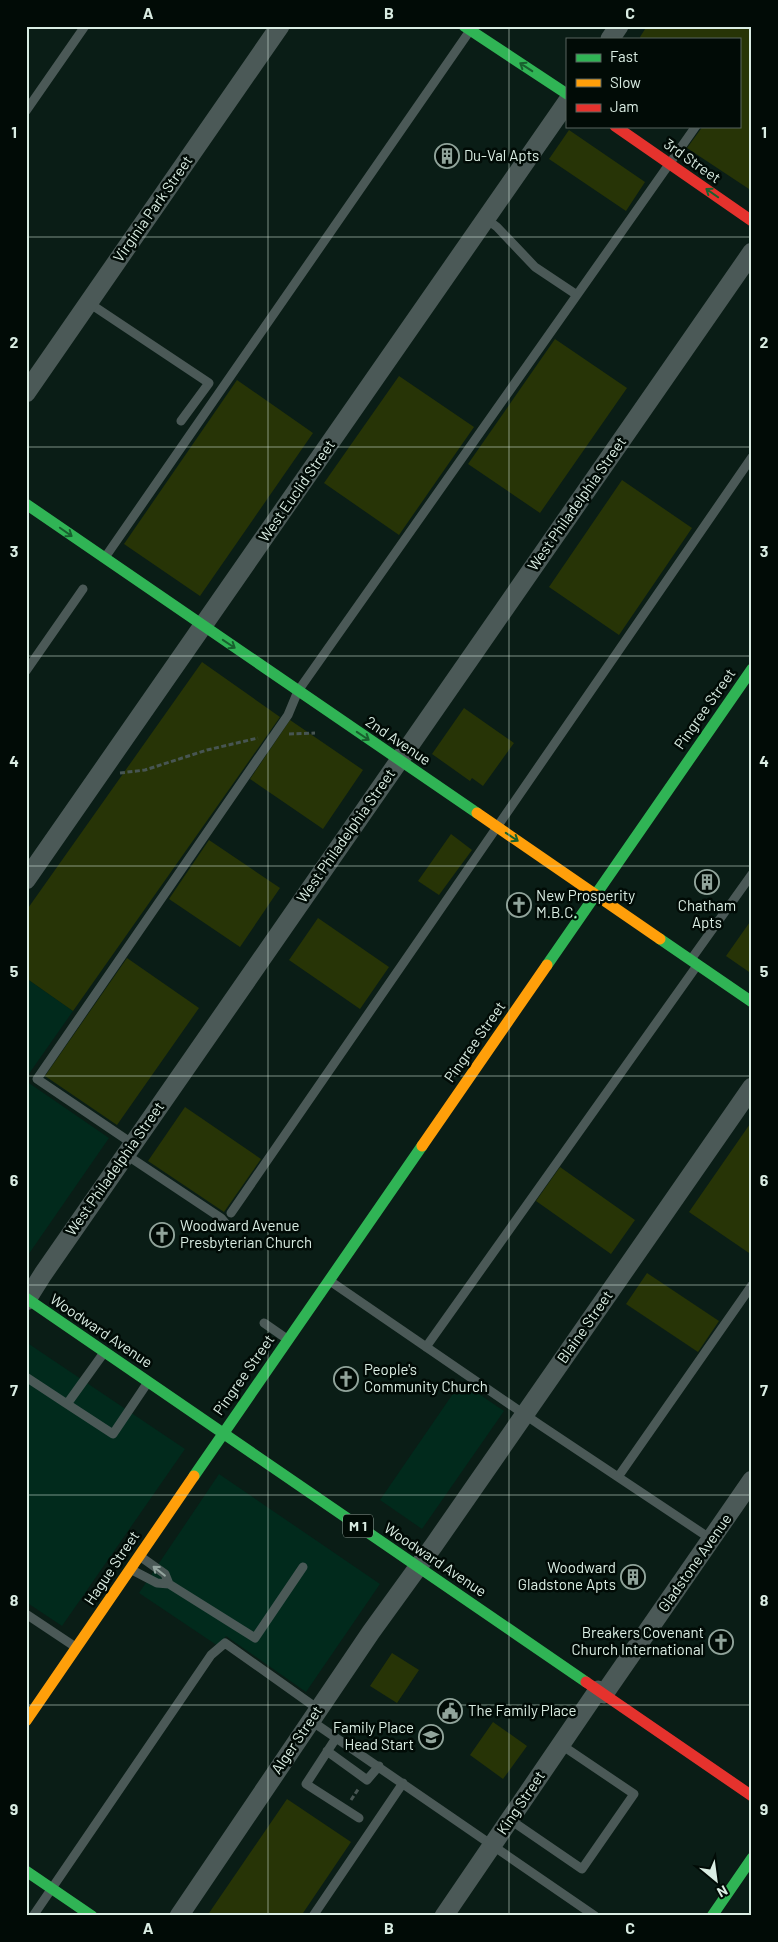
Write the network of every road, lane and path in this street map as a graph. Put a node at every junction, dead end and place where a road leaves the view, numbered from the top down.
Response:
1 (85, 26) edge
2 (280, 26) edge
3 (619, 26) edge
4 (469, 28) edge
5 (611, 38) edge
6 (566, 93) edge
7 (566, 103) edge
8 (26, 111) edge
9 (618, 128) edge
10 (695, 128) edge
11 (670, 163) junction
12 (486, 218) junction
13 (752, 221) edge
14 (752, 252) edge
15 (577, 295) junction
16 (88, 303) junction
17 (26, 393) edge
18 (181, 421) dead end
19 (752, 457) edge
20 (26, 504) edge
21 (104, 558) junction
22 (83, 589) dead end
23 (203, 626) junction
24 (752, 669) edge
25 (26, 671) edge
26 (298, 691) junction
27 (316, 733) dead end
28 (274, 735) junction
29 (399, 760) junction
30 (120, 773) dead end
31 (496, 827) junction
32 (752, 874) edge
33 (26, 880) edge
34 (595, 895) junction
35 (694, 962) junction
36 (752, 1002) edge
37 (752, 1087) edge
38 (129, 1149) junction
39 (231, 1213) dead end
40 (226, 1224) dead end
41 (328, 1280) junction
42 (752, 1285) edge
43 (27, 1299) edge
44 (264, 1323) dead end
45 (287, 1339) junction
46 (426, 1346) junction
47 (104, 1351) junction
48 (26, 1377) edge
49 (148, 1382) junction
50 (67, 1404) junction
51 (526, 1414) junction
52 (223, 1433) junction
53 (618, 1477) junction
54 (752, 1480) edge
55 (711, 1539) junction
56 (139, 1556) junction
57 (303, 1567) dead end
58 (418, 1567) junction
59 (130, 1568) junction
60 (169, 1584) junction
61 (26, 1614) edge
62 (76, 1647) junction
63 (601, 1692) junction
64 (314, 1715) junction
65 (26, 1721) edge
66 (336, 1738) junction
67 (560, 1744) junction
68 (327, 1751) junction
69 (379, 1766) junction
70 (403, 1783) junction
71 (359, 1788) dead end
72 (752, 1796) edge
73 (351, 1800) dead end
74 (360, 1818) dead end
75 (509, 1819) junction
76 (492, 1845) junction
77 (752, 1858) edge
78 (26, 1871) edge
79 (52, 1888) junction
80 (589, 1914) edge
81 (33, 1916) edge
82 (92, 1916) edge
83 (179, 1916) edge
84 (313, 1916) edge
85 (444, 1916) edge
86 (712, 1916) edge

1 - 8 lane
2 - 16 street, Virginia Park Street
3 - 5 street
6 -> 4 street
4 - 21 lane
7 - 12 street, West Euclid Street
9 - 11 street, 3rd Street
10 - 11 lane
13 -> 11 street, 3rd Street
11 - 15 lane
12 - 15 lane
12 - 23 street, West Euclid Street
14 - 29 street, West Philadelphia Street
15 - 26 lane
16 - 17 street, Virginia Park Street
16 - 18 lane
19 - 31 lane
20 -> 21 street, 2nd Avenue
21 - 23 street, 2nd Avenue
22 - 25 lane
23 -> 26 street, 2nd Avenue
23 - 33 street, West Euclid Street
24 - 34 street, Pingree Street
26 - 28 lane
26 -> 29 street, 2nd Avenue
27 - 28 path
28 - 30 path
28 - 38 lane
29 - 31 street, 2nd Avenue
29 - 38 street, West Philadelphia Street
31 -> 34 street, 2nd Avenue
31 - 39 lane
32 - 35 lane
34 - 35 street, 2nd Avenue
34 - 41 street, Pingree Street
35 - 36 street, 2nd Avenue
35 - 46 lane
37 - 51 street, Blaine Street
38 - 40 lane
38 - 43 street, West Philadelphia Street
41 - 45 street, Pingree Street
41 - 46 lane
42 - 53 lane
43 - 47 street, Woodward Avenue / M 1
44 - 45 lane
45 - 52 street, Pingree Street
46 - 51 lane
47 - 49 street, Woodward Avenue / M 1
47 - 50 lane
48 - 50 lane
49 - 50 lane
49 - 52 street, Woodward Avenue / M 1
51 - 53 lane
51 - 58 street, Blaine Street
52 - 56 street, Hague Street
52 - 58 street, Woodward Avenue / M 1
53 - 55 lane
54 - 55 street, Gladstone Avenue
55 - 63 street, Gladstone Avenue
56 - 59 street, Hague Street
60 -> 56 lane
57 - 60 lane
58 - 63 street, Woodward Avenue / M 1
58 - 64 street, Alger Street
59 - 60 lane
59 - 62 street, Hague Street
61 - 62 lane
62 - 65 street, Hague Street
63 - 67 street, King Street
63 - 72 street, Woodward Avenue / M 1
64 - 66 lane
64 - 79 lane
64 - 83 street, Alger Street
66 - 68 lane
66 - 69 lane
67 - 75 street, King Street
67 - 75 lane
68 - 69 lane
68 - 74 lane
69 - 70 lane
70 - 76 lane
70 - 84 lane
71 - 73 path
75 - 76 street, King Street
76 - 80 lane
76 - 85 street, King Street
77 - 86 street
78 - 79 street
79 - 81 lane
79 - 82 street

